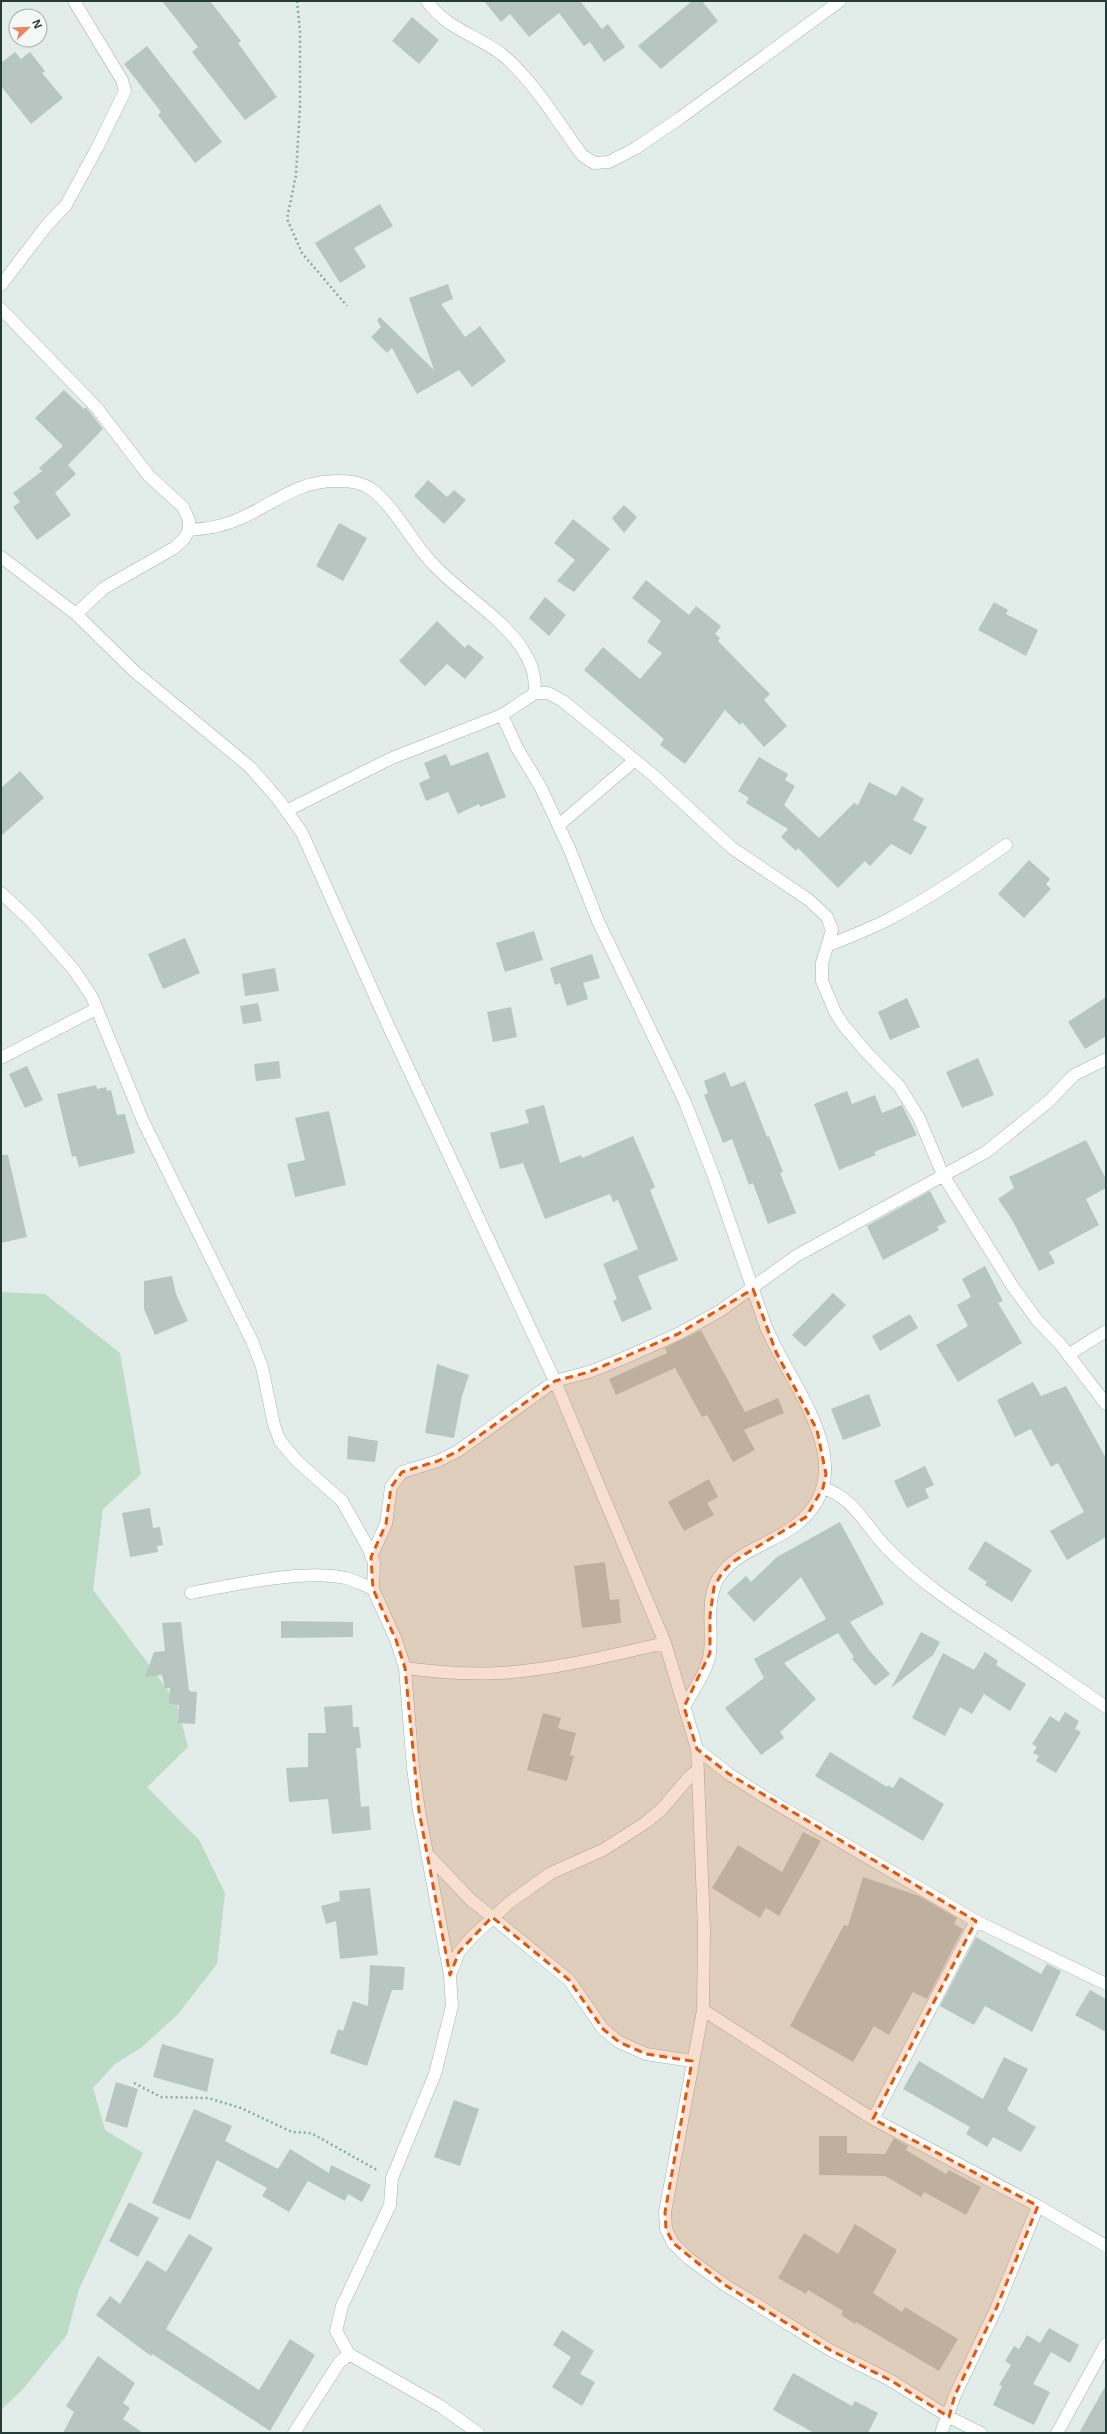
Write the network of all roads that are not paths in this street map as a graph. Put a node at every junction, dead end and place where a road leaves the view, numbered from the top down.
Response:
1 (74, 1) edge
2 (427, 1) edge
3 (840, 1) edge
4 (1, 285) edge
5 (1, 309) edge
6 (189, 530) junction
7 (1, 557) edge
8 (76, 614) junction
9 (535, 693) junction
10 (502, 715) junction
11 (635, 760) junction
12 (286, 811) junction
13 (559, 825) junction
14 (1006, 845) dead end
15 (1, 893) edge
16 (830, 945) junction
17 (96, 1009) junction
18 (1, 1058) edge
19 (1106, 1059) edge
20 (943, 1175) junction
21 (753, 1289) junction
22 (1106, 1331) edge
23 (1068, 1355) junction
24 (555, 1381) junction
25 (1106, 1404) edge
26 (823, 1488) junction
27 (371, 1557) junction
28 (374, 1589) junction
29 (191, 1593) dead end
30 (665, 1643) junction
31 (405, 1668) junction
32 (684, 1707) junction
33 (1106, 1707) edge
34 (697, 1749) junction
35 (698, 1770) junction
36 (429, 1856) junction
37 (492, 1918) junction
38 (976, 1921) junction
39 (450, 1975) junction
40 (1106, 1984) edge
41 (703, 2010) junction
42 (692, 2061) junction
43 (873, 2119) junction
44 (1038, 2206) junction
45 (1106, 2246) edge
46 (1106, 2344) edge
47 (349, 2354) junction
48 (949, 2417) junction
49 (294, 2433) edge
50 (478, 2433) edge
51 (941, 2433) edge
52 (981, 2433) edge
53 (1057, 2433) edge

1 - 4 street
2 - 3 street
5 - 6 street
6 - 8 street
6 - 9 street
7 - 8 street
8 - 12 street
9 - 10 street
9 - 11 street
10 - 12 street
10 - 13 street
11 - 13 street
11 - 16 street
12 - 24 street
13 - 21 street
14 - 16 street
15 - 17 street
16 - 20 street
17 - 18 street
17 - 27 street
19 - 20 street
20 - 21 street
20 - 23 street
21 - 24 street
21 - 26 street
22 - 23 street
23 - 25 street
24 - 27 street
24 - 30 street
26 - 32 street
26 - 33 street
27 - 28 street
28 - 29 street
28 - 31 street
30 - 31 street
30 - 32 street
31 - 36 street
32 - 34 street
34 - 35 street
34 - 38 street
35 - 37 street
35 - 41 street
36 - 37 street
36 - 39 street
37 - 39 street
37 - 42 street
38 - 40 street
38 - 43 street
39 - 47 street
41 - 42 street
41 - 43 street
42 - 48 street
43 - 44 street
44 - 45 street
44 - 48 street
46 - 53 street
47 - 49 street
47 - 50 street
48 - 51 street
48 - 52 street

